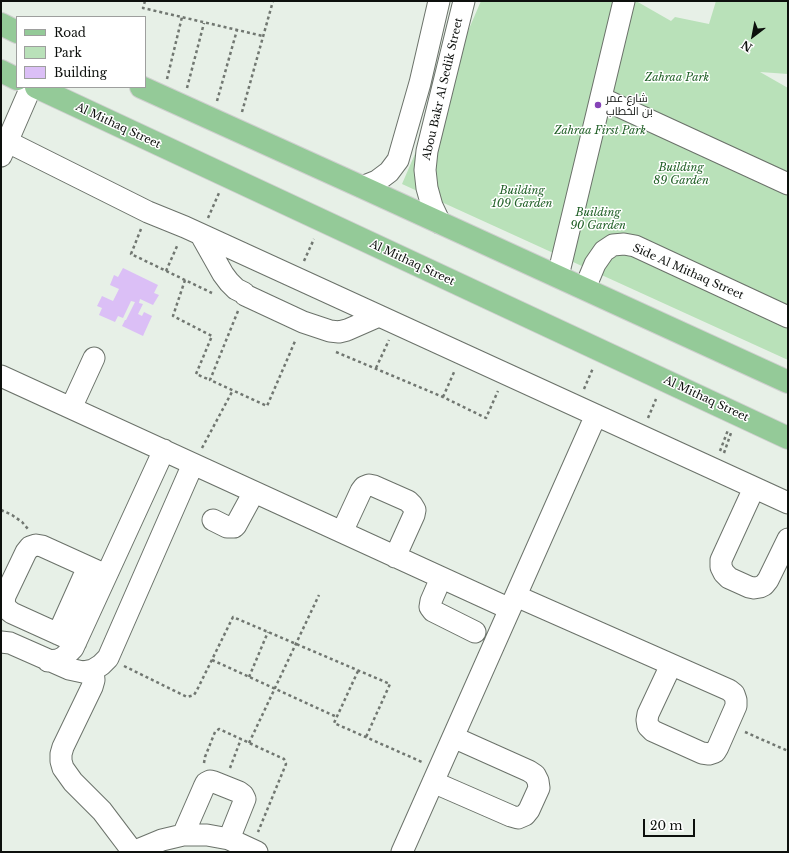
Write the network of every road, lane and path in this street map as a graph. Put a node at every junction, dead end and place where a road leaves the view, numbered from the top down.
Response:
1 (145, 1) edge
2 (273, 1) edge
3 (439, 1) edge
4 (464, 1) edge
5 (624, 1) edge
6 (182, 17) junction
7 (204, 23) junction
8 (1, 24) edge
9 (237, 30) junction
10 (16, 32) edge
11 (263, 36) junction
12 (1, 71) edge
13 (16, 78) edge
14 (31, 88) edge
15 (38, 88) edge
16 (143, 88) edge
17 (601, 98) junction
18 (173, 101) junction
19 (212, 119) junction
20 (237, 130) junction
21 (4, 149) edge
22 (788, 184) edge
23 (362, 187) junction
24 (212, 208) dead end
25 (148, 212) junction
26 (440, 223) junction
27 (198, 226) junction
28 (308, 253) dead end
29 (304, 261) dead end
30 (166, 271) junction
31 (558, 276) junction
32 (185, 280) junction
33 (585, 288) junction
34 (213, 293) dead end
35 (245, 295) junction
36 (788, 318) edge
37 (388, 320) junction
38 (303, 322) junction
39 (333, 350) dead end
40 (462, 353) junction
41 (94, 358) dead end
42 (376, 368) junction
43 (505, 374) junction
44 (1, 376) edge
45 (210, 380) junction
46 (788, 382) edge
47 (587, 383) dead end
48 (233, 390) junction
49 (583, 391) dead end
50 (443, 397) junction
51 (71, 408) junction
52 (651, 412) dead end
53 (596, 415) junction
54 (647, 420) dead end
55 (788, 438) edge
56 (164, 450) junction
57 (193, 464) junction
58 (754, 488) junction
59 (254, 492) junction
60 (788, 503) edge
61 (1, 510) edge
62 (213, 520) dead end
63 (342, 532) junction
64 (788, 539) edge
65 (36, 545) junction
66 (395, 557) junction
67 (97, 571) junction
68 (441, 578) junction
69 (319, 595) dead end
70 (513, 602) junction
71 (268, 632) junction
72 (475, 632) dead end
73 (67, 638) junction
74 (1, 642) edge
75 (296, 644) junction
76 (212, 660) junction
77 (48, 661) junction
78 (100, 664) junction
79 (671, 665) junction
80 (358, 671) junction
81 (249, 677) junction
82 (274, 688) junction
83 (337, 717) junction
84 (728, 724) junction
85 (366, 737) junction
86 (453, 737) junction
87 (241, 739) junction
88 (249, 743) junction
89 (788, 751) edge
90 (436, 776) junction
91 (215, 784) junction
92 (183, 835) junction
93 (229, 839) junction
94 (254, 850) edge
95 (133, 852) edge
96 (402, 852) edge

1 - 6 path
2 - 11 path
3 - 23 street
4 - 26 street, Abou Bakr Al Sedik Street
5 - 17 street
6 - 7 path
6 - 18 path
7 - 9 path
7 - 18 path
8 - 10 main road
9 - 11 path
9 - 19 path
11 - 20 path
12 - 13 main road
14 - 21 street
15 - 55 main road, Al Mithaq Street
16 - 18 main road
17 - 22 street
17 - 31 street
18 - 19 main road
19 - 20 main road
20 - 23 main road
21 - 25 street
23 - 26 main road
24 - 27 path
25 - 27 street
25 - 30 path
26 - 31 main road
27 - 30 path
27 - 35 street
27 - 37 street
28 - 29 path
30 - 32 path
31 - 33 main road
32 - 34 path
32 - 45 path
33 - 36 street, Side Al Mithaq Street
33 - 46 main road
35 - 38 street
35 - 45 path
37 - 38 street
37 - 40 street
37 - 42 path
38 - 48 path
39 - 42 path
40 - 43 street
40 - 50 path
41 - 51 street
42 - 50 path
43 - 50 path
43 - 53 street
44 - 51 street
45 - 48 path
47 - 49 path
48 - 57 path
51 - 56 street
52 - 54 path
53 - 58 street
53 - 70 street
56 - 57 street
56 - 67 street
57 - 59 street
57 - 78 street
58 - 60 street
58 - 64 street
59 - 62 street
59 - 63 street
61 - 65 path
63 - 66 street
63 - 66 street
65 - 67 street
65 - 73 street
66 - 68 street
67 - 73 street
68 - 70 street
68 - 72 street
69 - 75 path
70 - 79 street
70 - 86 street
71 - 75 path
71 - 76 path
71 - 81 path
73 - 77 street
74 - 77 street
75 - 80 path
75 - 82 path
76 - 78 path
76 - 81 path
77 - 78 street
78 - 95 street
79 - 84 street
79 - 84 street
80 - 83 path
80 - 85 path
81 - 82 path
82 - 83 path
82 - 88 path
83 - 85 path
84 - 89 path
85 - 90 path
86 - 90 street
86 - 90 street
87 - 88 path
87 - 91 path
87 - 91 path
88 - 94 path
90 - 96 street
91 - 92 street
91 - 93 street
92 - 93 street
92 - 95 street
93 - 94 street

